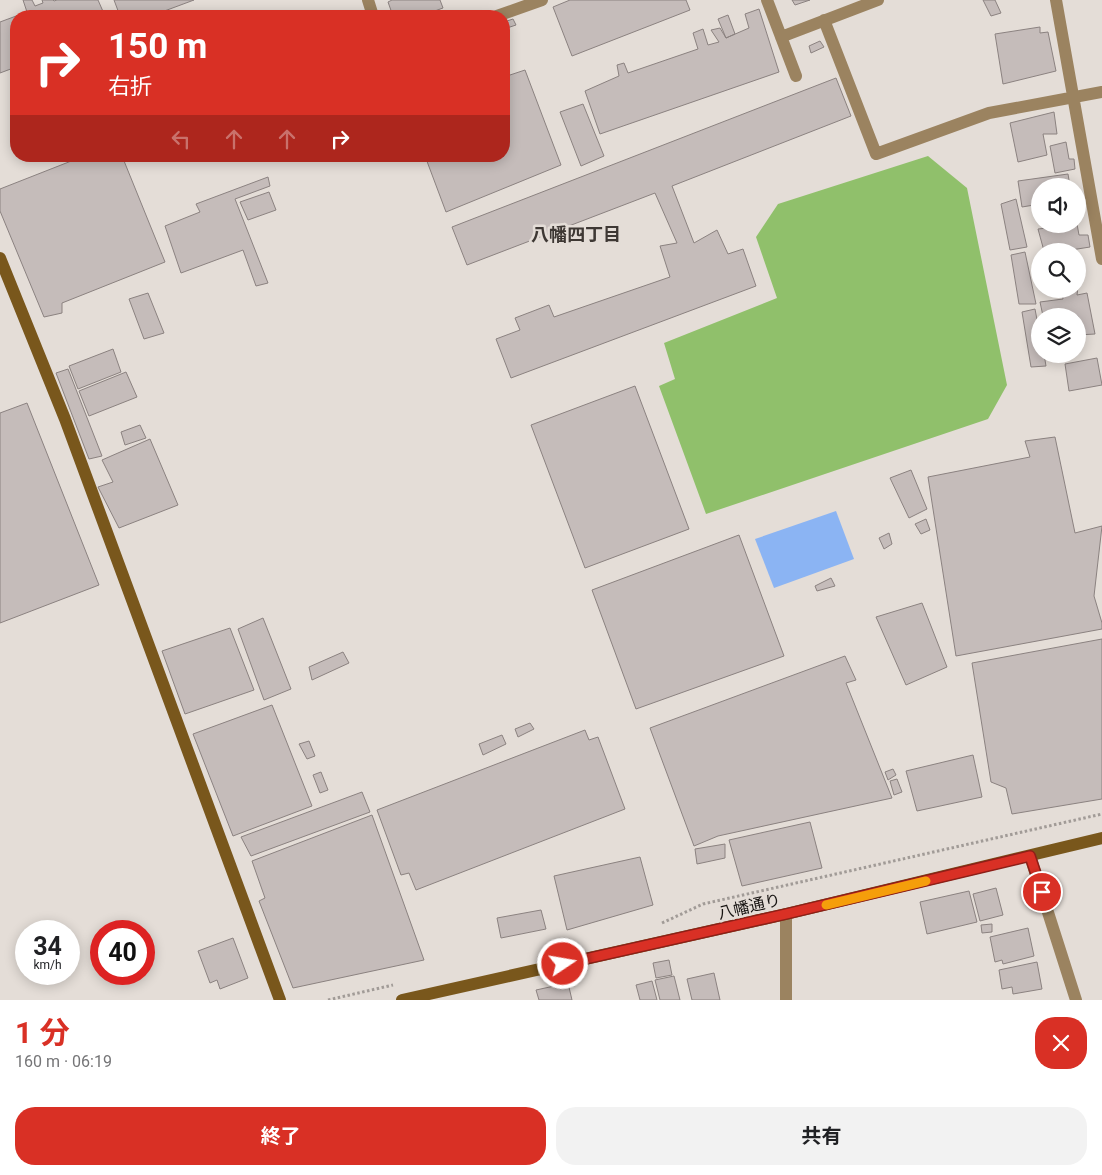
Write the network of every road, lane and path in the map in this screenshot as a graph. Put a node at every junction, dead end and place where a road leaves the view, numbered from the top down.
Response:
1 (542, 0) edge
2 (767, 0) edge
3 (878, 0) edge
4 (1056, 0) edge
5 (510, 11) edge
6 (824, 20) junction
7 (781, 37) junction
8 (796, 76) dead end
9 (1102, 92) edge
10 (1073, 98) junction
11 (0, 258) edge
12 (1102, 259) edge
13 (1102, 814) edge
14 (1102, 838) edge
15 (1030, 856) junction
16 (786, 914) junction
17 (657, 925) dead end
18 (396, 984) dead end
19 (434, 997) edge
20 (280, 1000) edge
21 (328, 1000) edge
22 (402, 1000) edge
23 (786, 1000) edge
24 (1076, 1000) edge

1 - 5 street
2 - 7 street
3 - 6 street
4 - 10 street
6 - 7 street
6 - 10 street
7 - 8 street
9 - 10 street
10 - 12 street
11 - 20 street
13 - 17 path
14 - 15 street, 八幡通り
15 - 16 street, 八幡通り
15 - 24 street
16 - 19 street, 八幡通り
16 - 23 street
18 - 21 path
19 - 22 street, 八幡通り

